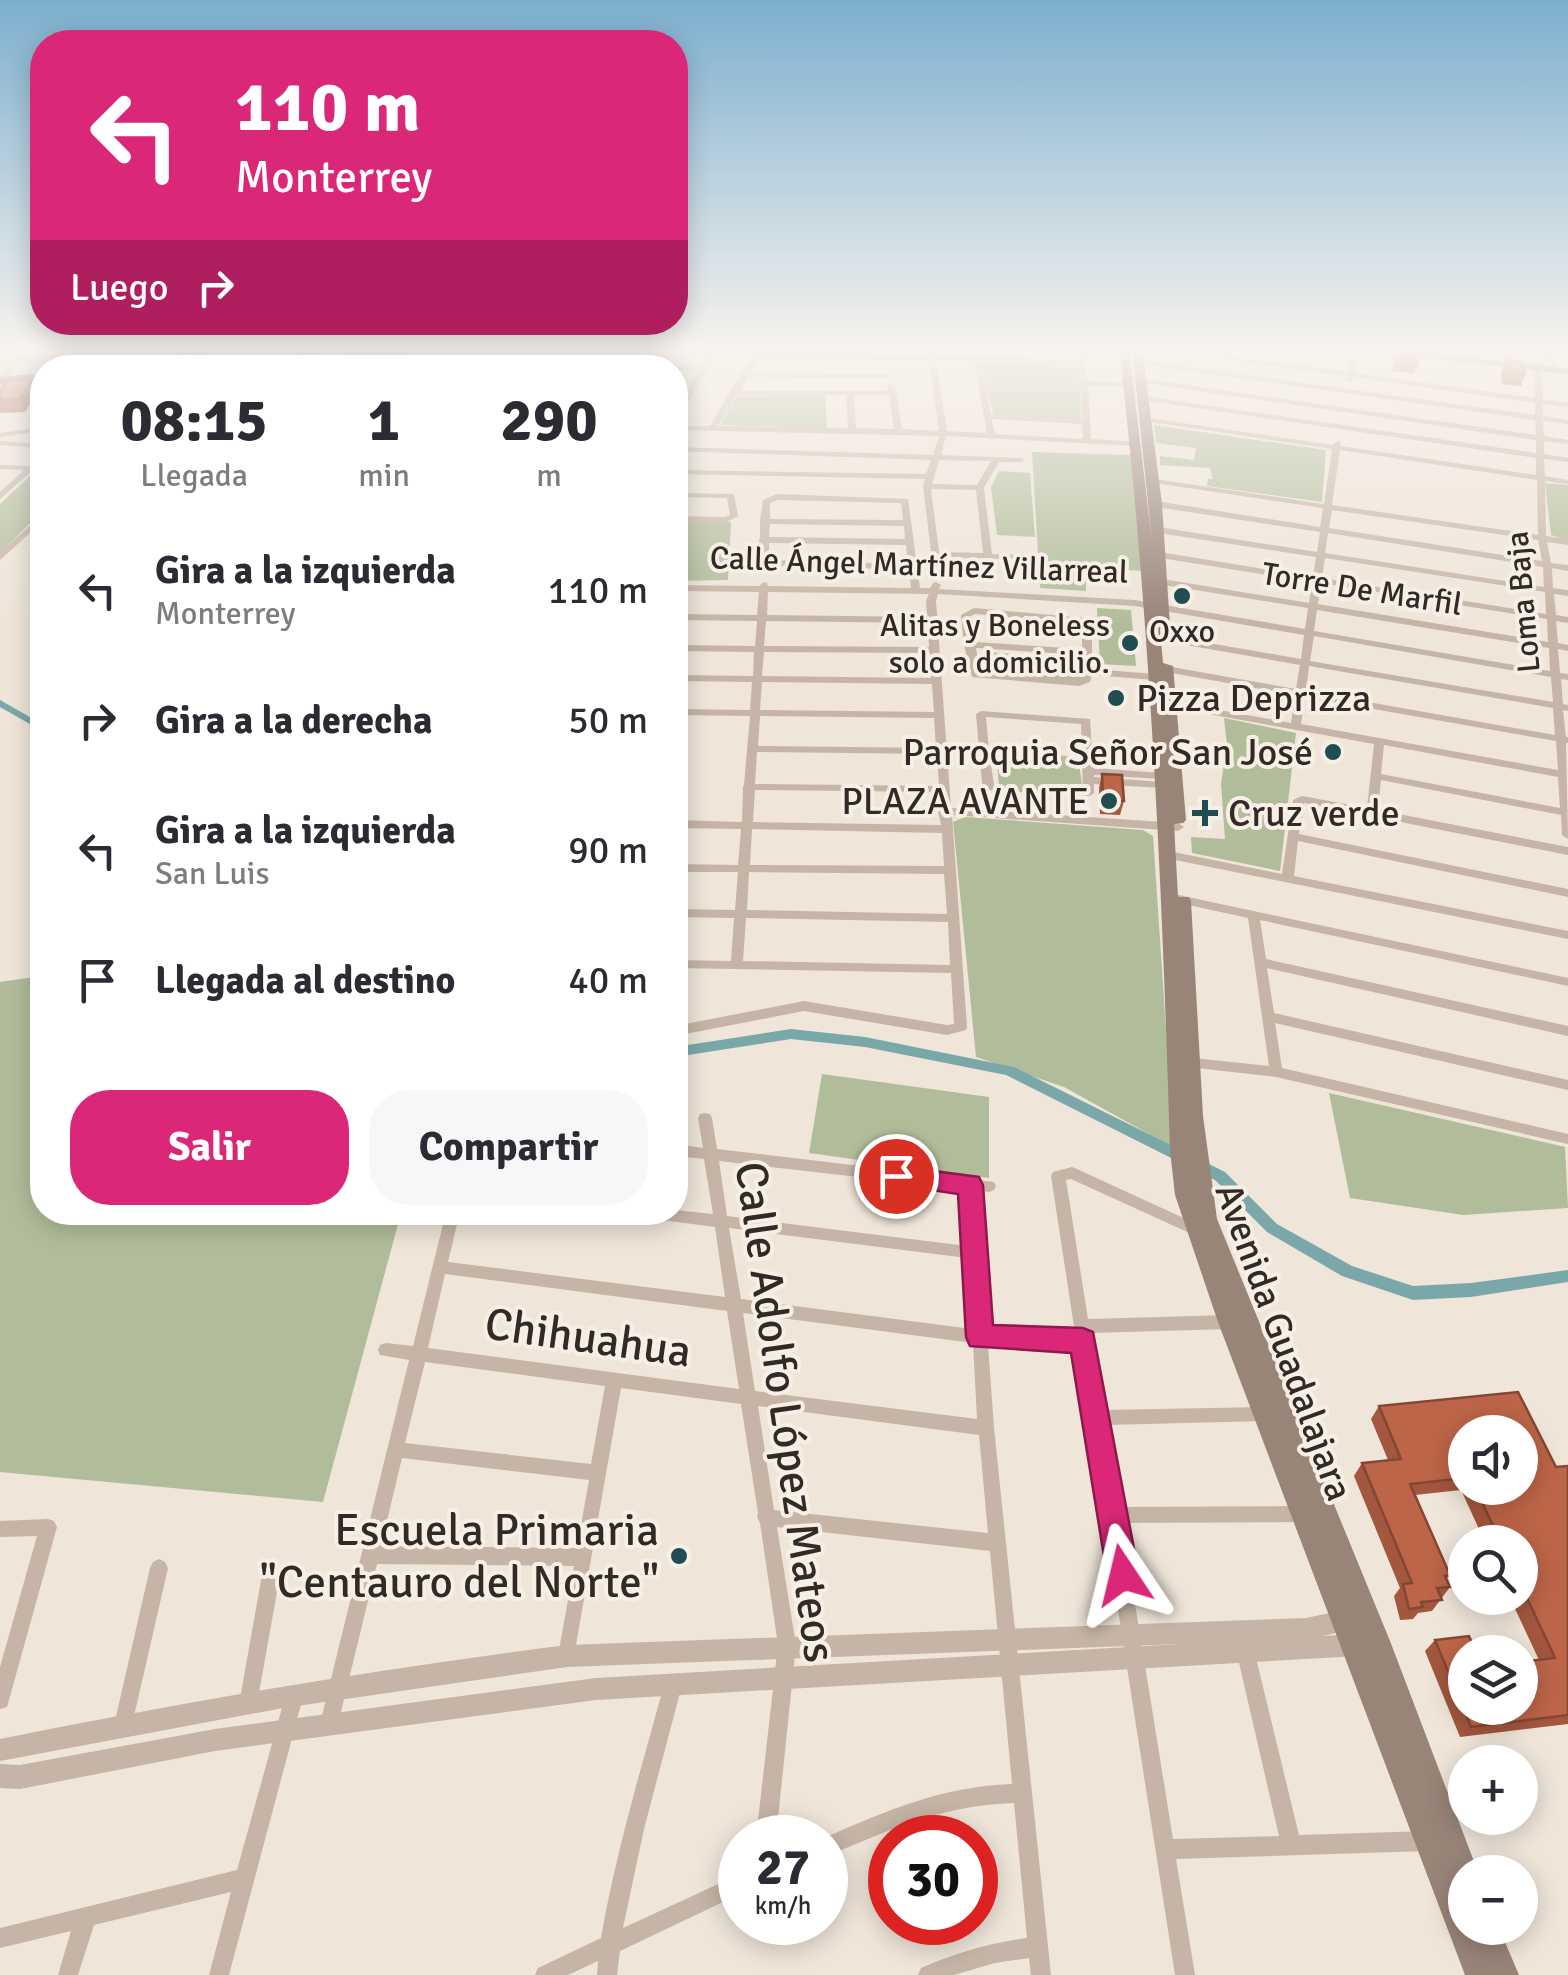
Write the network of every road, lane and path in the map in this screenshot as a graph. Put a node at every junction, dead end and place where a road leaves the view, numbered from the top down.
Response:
1 (754, 440) edge
2 (756, 440) edge
3 (758, 440) edge
4 (942, 440) edge
5 (1071, 440) edge
6 (1136, 440) edge
7 (1148, 440) edge
8 (1285, 440) edge
9 (1337, 440) edge
10 (1426, 440) edge
11 (1540, 440) edge
12 (1087, 441) joint
13 (0, 443) edge
14 (1136, 444) junction
15 (30, 445) edge
16 (688, 447) edge
17 (1337, 448) junction
18 (938, 455) junction
19 (1540, 456) junction
20 (996, 458) junction
21 (1021, 460) dead end
22 (1568, 460) edge
23 (0, 467) edge
24 (29, 468) joint
25 (688, 473) edge
26 (750, 478) junction
27 (1540, 478) junction
28 (1154, 481) junction
29 (928, 482) junction
30 (1568, 482) edge
31 (980, 488) junction
32 (2, 493) edge
33 (688, 495) edge
34 (1156, 504) junction
35 (1327, 508) junction
36 (688, 519) edge
37 (764, 521) junction
38 (908, 522) junction
39 (30, 529) edge
40 (1158, 530) junction
41 (1323, 531) junction
42 (1542, 538) junction
43 (764, 540) junction
44 (910, 542) junction
45 (1568, 542) edge
46 (935, 554) junction
47 (1160, 555) junction
48 (988, 556) junction
49 (1320, 556) junction
50 (0, 557) edge
51 (1027, 558) dead end
52 (1547, 565) junction
53 (936, 566) dead end
54 (912, 567) junction
55 (1568, 568) edge
56 (1155, 580) junction
57 (1317, 581) junction
58 (688, 585) edge
59 (764, 586) junction
60 (916, 588) junction
61 (935, 588) junction
62 (1547, 590) junction
63 (1568, 594) edge
64 (1156, 603) junction
65 (1312, 606) junction
66 (688, 617) edge
67 (1548, 617) junction
68 (760, 618) junction
69 (931, 620) junction
70 (1568, 620) edge
71 (1308, 634) junction
72 (1163, 638) junction
73 (969, 645) junction
74 (1550, 645) junction
75 (688, 648) edge
76 (758, 648) junction
77 (1568, 648) edge
78 (933, 650) junction
79 (1087, 663) junction
80 (1304, 664) junction
81 (1158, 671) junction
82 (1554, 675) junction
83 (1568, 677) edge
84 (688, 678) edge
85 (756, 679) junction
86 (934, 681) junction
87 (1300, 693) junction
88 (1162, 702) junction
89 (1563, 707) edge
90 (688, 712) edge
91 (754, 712) junction
92 (936, 715) junction
93 (1296, 725) junction
94 (1564, 740) edge
95 (1378, 742) junction
96 (751, 749) junction
97 (938, 751) junction
98 (983, 754) junction
99 (1089, 770) junction
100 (1165, 775) junction
101 (1566, 775) edge
102 (1376, 776) junction
103 (748, 787) junction
104 (942, 789) junction
105 (944, 811) junction
106 (1372, 812) junction
107 (1567, 812) edge
108 (688, 824) edge
109 (747, 824) junction
110 (1172, 827) junction
111 (945, 828) junction
112 (1293, 836) junction
113 (1568, 836) edge
114 (1568, 851) edge
115 (1174, 856) junction
116 (688, 868) edge
117 (744, 868) junction
118 (949, 870) junction
119 (1288, 876) junction
120 (1568, 893) edge
121 (1177, 898) junction
122 (688, 913) edge
123 (742, 914) junction
124 (1253, 914) junction
125 (954, 918) junction
126 (1568, 935) edge
127 (1263, 963) junction
128 (688, 964) edge
129 (737, 965) junction
130 (957, 969) junction
131 (1568, 982) edge
132 (1271, 1018) junction
133 (688, 1028) edge
134 (1568, 1030) edge
135 (1184, 1062) junction
136 (1276, 1072) junction
137 (1568, 1085) edge
138 (705, 1118) dead end
139 (1568, 1139) edge
140 (688, 1152) edge
141 (709, 1154) junction
142 (1190, 1169) junction
143 (688, 1218) edge
144 (720, 1222) junction
145 (450, 1225) edge
146 (1196, 1230) junction
147 (974, 1253) junction
148 (439, 1267) junction
149 (734, 1306) junction
150 (1229, 1322) junction
151 (1082, 1333) junction
152 (980, 1337) junction
153 (386, 1350) dead end
154 (418, 1352) junction
155 (614, 1380) junction
156 (746, 1397) junction
157 (1265, 1414) junction
158 (1098, 1418) junction
159 (986, 1428) junction
160 (396, 1450) junction
161 (598, 1473) junction
162 (1303, 1514) junction
163 (1112, 1515) junction
164 (765, 1517) junction
165 (0, 1529) edge
166 (998, 1543) junction
167 (371, 1555) junction
168 (584, 1557) junction
169 (158, 1568) dead end
170 (271, 1575) dead end
171 (1361, 1631) junction
172 (9, 1634) edge
173 (1006, 1640) junction
174 (787, 1645) junction
175 (1135, 1646) junction
176 (1246, 1654) junction
177 (567, 1656) junction
178 (1009, 1667) junction
179 (784, 1681) junction
180 (673, 1684) junction
181 (338, 1690) junction
182 (294, 1697) junction
183 (0, 1700) edge
184 (248, 1704) junction
185 (329, 1724) junction
186 (124, 1725) junction
187 (284, 1730) junction
188 (0, 1750) edge
189 (0, 1776) edge
190 (1023, 1793) junction
191 (769, 1815) edge
192 (848, 1837) edge
193 (1430, 1841) junction
194 (1291, 1844) junction
195 (1166, 1850) junction
196 (1457, 1855) edge
197 (243, 1879) junction
198 (718, 1894) edge
199 (85, 1920) junction
200 (0, 1938) edge
201 (610, 1944) junction
202 (1493, 1945) edge
203 (1038, 1948) junction
204 (68, 1975) edge
205 (219, 1975) edge
206 (545, 1975) edge
207 (607, 1975) edge
208 (928, 1975) edge
209 (1041, 1975) edge
210 (1185, 1975) edge
211 (1480, 1975) edge
212 (1504, 1975) edge

1 - 16 street
2 - 26 street
3 - 18 street
4 - 18 street
5 - 12 street
6 - 14 main road, Avenida Guadalajara
7 - 28 main road, Avenida Guadalajara
8 - 17 street
9 - 17 street
10 - 19 street
11 - 19 street, Loma Baja
12 - 14 street
13 - 15 street
14 - 56 main road, Avenida Guadalajara
17 - 27 street
17 - 35 street
18 - 20 street
18 - 29 street
19 - 22 street
19 - 27 street, Loma Baja
20 - 21 street
20 - 31 street
23 - 24 street
24 - 32 street
25 - 26 street
26 - 29 street
27 - 30 street
27 - 42 street, Loma Baja
28 - 34 main road, Avenida Guadalajara
28 - 35 street
29 - 31 street
29 - 46 street
31 - 48 street
33 - 36 street
34 - 40 main road, Avenida Guadalajara
34 - 41 street
35 - 41 street
35 - 42 street
37 - 38 street
37 - 38 street
37 - 43 street
38 - 44 street
39 - 50 street
40 - 47 main road, Avenida Guadalajara
40 - 49 street
41 - 49 street
41 - 52 street
42 - 45 street
42 - 52 street, Loma Baja
43 - 44 street
43 - 54 street
44 - 54 street
46 - 48 street
46 - 53 street
47 - 56 main road, Avenida Guadalajara
47 - 57 street
48 - 51 street
49 - 57 street
49 - 62 street
52 - 55 street
52 - 62 street, Loma Baja
54 - 60 street
56 - 64 main road, Avenida Guadalajara
56 - 65 street, Torre De Marfil
57 - 65 street
57 - 67 street
58 - 59 street
59 - 60 street
59 - 68 street
60 - 61 street
61 - 64 street
61 - 69 street
62 - 63 street
62 - 67 street, Loma Baja
64 - 71 street
64 - 72 main road, Avenida Guadalajara
64 - 81 main road, Avenida Guadalajara
65 - 71 street
65 - 74 street, Torre De Marfil
66 - 68 street
67 - 70 street
67 - 74 street, Loma Baja
68 - 69 street
68 - 76 street
69 - 78 street
71 - 80 street
71 - 82 street
72 - 80 street
72 - 81 main road, Avenida Guadalajara
73 - 79 street
73 - 79 street
73 - 79 street
74 - 77 street, Torre De Marfil
74 - 82 street, Loma Baja
75 - 76 street
76 - 78 street
76 - 85 street
78 - 86 street
79 - 81 street
80 - 87 street
80 - 89 street
81 - 87 street
81 - 88 main road, Avenida Guadalajara
82 - 83 street
82 - 89 street, Loma Baja
84 - 85 street
85 - 86 street
85 - 91 street
86 - 92 street
87 - 93 street
87 - 94 street
88 - 93 street
88 - 100 main road, Avenida Guadalajara
89 - 94 street, Loma Baja
90 - 91 street
91 - 92 street
91 - 96 street
92 - 97 street
93 - 95 street
94 - 101 street, Loma Baja
95 - 101 street
95 - 102 street
96 - 97 street
96 - 103 street
97 - 104 street
98 - 99 street
98 - 99 street
98 - 99 street
99 - 100 street
100 - 110 main road, Avenida Guadalajara
101 - 107 street, Loma Baja
102 - 106 street
102 - 107 street
103 - 104 street
103 - 109 street
104 - 105 street
105 - 110 street
105 - 111 street
106 - 112 street
106 - 114 street
107 - 113 street, Loma Baja
108 - 109 street
109 - 111 street
109 - 117 street
110 - 115 main road, Avenida Guadalajara
111 - 118 street
112 - 119 street
112 - 120 street
115 - 119 street
115 - 121 main road, Avenida Guadalajara
116 - 117 street
117 - 118 street
117 - 123 street
118 - 125 street
119 - 126 street
121 - 124 street
121 - 135 main road, Avenida Guadalajara
122 - 123 street
123 - 125 street
123 - 129 street
124 - 127 street
124 - 131 street
125 - 130 street
127 - 132 street
127 - 134 street
128 - 129 street
129 - 130 street
130 - 133 street
132 - 136 street
132 - 137 street
135 - 136 street
135 - 142 main road, Avenida Guadalajara
136 - 139 street
138 - 141 street, Calle Adolfo López Mateos
140 - 141 street
141 - 144 street, Calle Adolfo López Mateos
141 - 147 street
142 - 146 main road, Avenida Guadalajara
142 - 171 main road, Avenida Guadalajara
143 - 144 street
144 - 147 street
144 - 149 street, Calle Adolfo López Mateos
145 - 148 street
146 - 150 main road, Avenida Guadalajara
146 - 151 street
147 - 152 street
148 - 149 street
148 - 154 street
149 - 152 street
149 - 156 street, Calle Adolfo López Mateos
150 - 151 street
150 - 157 main road, Avenida Guadalajara
151 - 152 street
151 - 158 street
152 - 159 street
153 - 154 street, Chihuahua
154 - 155 street, Chihuahua
154 - 160 street
155 - 156 street, Chihuahua
155 - 161 street
156 - 159 street, Chihuahua
156 - 164 street, Calle Adolfo López Mateos
157 - 158 street
157 - 162 main road, Avenida Guadalajara
158 - 163 street
159 - 166 street
160 - 161 street
160 - 167 street
161 - 168 street
162 - 163 street
162 - 171 main road, Avenida Guadalajara
163 - 175 street
164 - 166 street
164 - 174 street, Calle Adolfo López Mateos
165 - 172 street
166 - 173 street
167 - 168 street
167 - 181 street
168 - 177 street
169 - 186 street
170 - 184 street
171 - 175 street
171 - 176 street
171 - 193 main road, Avenida Guadalajara
171 - 196 main road, Avenida Guadalajara
172 - 183 street
173 - 174 street
173 - 175 street
173 - 178 street
174 - 177 street
174 - 179 street, Calle Adolfo López Mateos
175 - 176 street
175 - 178 street
175 - 195 street
176 - 194 street
177 - 181 street
178 - 179 street
178 - 190 street
179 - 180 street
179 - 191 street, Calle Adolfo López Mateos
180 - 185 street
180 - 201 street
181 - 182 street
181 - 185 street
182 - 184 street
182 - 187 street
184 - 186 street
185 - 187 street
186 - 188 street
187 - 189 street
187 - 197 street
190 - 192 street
190 - 203 street
193 - 194 street
193 - 211 main road, Avenida Guadalajara
194 - 195 street
195 - 210 street
197 - 199 street
197 - 205 street
198 - 201 street
199 - 200 street
199 - 204 street
201 - 206 street
201 - 207 street
202 - 212 main road
203 - 208 street
203 - 209 street

